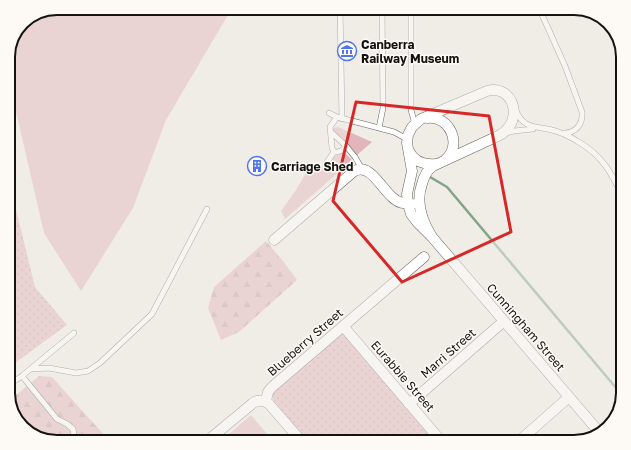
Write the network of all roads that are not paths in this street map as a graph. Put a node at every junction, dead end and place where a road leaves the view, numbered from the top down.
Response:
1 (340, 15) edge
2 (382, 15) edge
3 (411, 15) edge
4 (542, 15) edge
5 (513, 105) junction
6 (329, 113) dead end
7 (339, 118) junction
8 (425, 118) junction
9 (415, 124) junction
10 (379, 128) junction
11 (544, 129) junction
12 (331, 132) junction
13 (560, 132) junction
14 (500, 135) junction
15 (408, 144) junction
16 (346, 146) junction
17 (334, 152) junction
18 (327, 162) dead end
19 (440, 162) junction
20 (362, 169) junction
21 (616, 183) edge
22 (408, 204) junction
23 (419, 204) junction
24 (207, 208) dead end
25 (432, 237) junction
26 (274, 240) dead end
27 (424, 257) dead end
28 (504, 321) junction
29 (343, 326) junction
30 (74, 333) dead end
31 (30, 369) junction
32 (22, 376) junction
33 (15, 380) edge
34 (569, 397) junction
35 (266, 402) junction
36 (409, 404) junction
37 (596, 429) edge
38 (74, 435) edge
39 (214, 435) edge
40 (296, 435) edge
41 (436, 435) edge
42 (526, 435) edge

1 - 7 lane
2 - 10 lane
3 - 9 lane
4 - 13 lane
5 - 8 street
5 - 11 lane
5 - 14 street, Cunningham Street
6 - 7 lane
7 - 10 lane
7 - 12 lane
8 - 9 street
8 - 19 street
9 - 15 street
10 - 15 lane
11 - 13 lane
11 - 14 lane
12 - 16 lane
12 - 17 lane
13 - 21 lane
14 - 19 street, Cunningham Street
15 - 19 street
15 - 22 street, Cunningham Street
16 - 17 lane
16 - 20 lane
17 - 18 lane
19 - 23 street, Cunningham Street
20 - 22 street
20 - 26 street
22 - 23 street
22 - 25 street, Cunningham Street
23 - 25 street, Cunningham Street
24 - 31 lane
25 - 28 street, Cunningham Street
27 - 29 street, Blueberry Street
28 - 34 street, Cunningham Street
28 - 36 street, Marri Street
29 - 35 street, Blueberry Street
29 - 36 street, Eurabbie Street
30 - 31 lane
31 - 32 lane
32 - 33 lane
32 - 38 lane
34 - 37 street, Cunningham Street
34 - 42 street
35 - 39 street
35 - 40 street
36 - 41 street, Eurabbie Street

